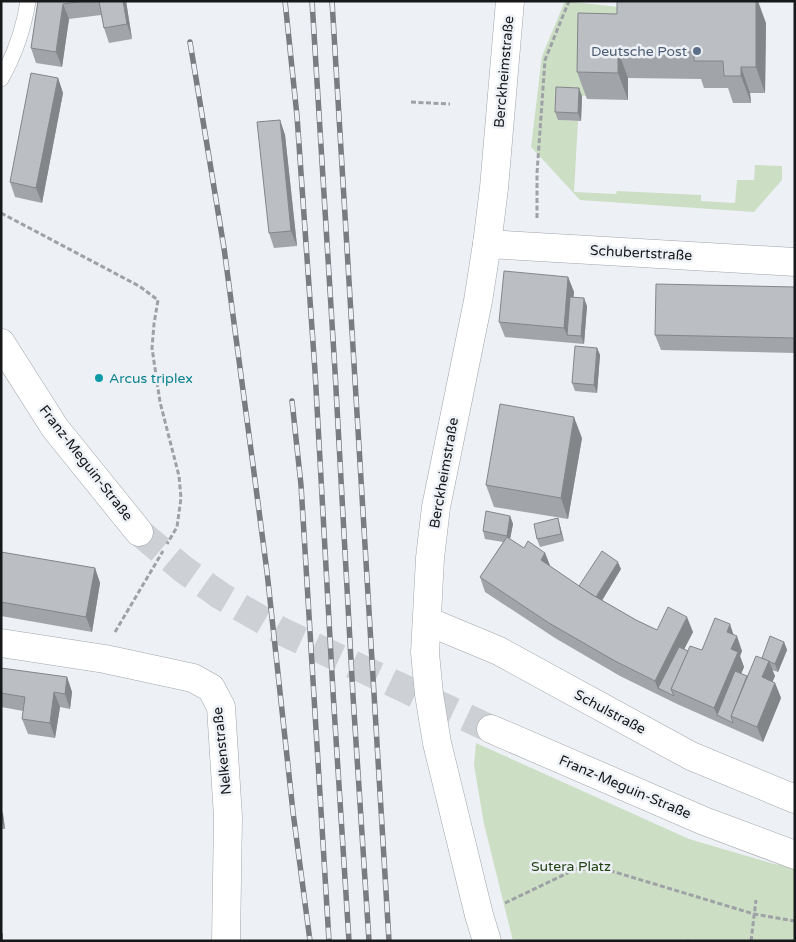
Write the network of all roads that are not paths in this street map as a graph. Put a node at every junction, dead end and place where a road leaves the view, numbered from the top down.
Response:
1 (28, 1) edge
2 (510, 1) edge
3 (1, 79) edge
4 (487, 244) junction
5 (795, 262) edge
6 (1, 343) edge
7 (139, 532) tunnel mouth
8 (426, 621) junction
9 (1, 643) edge
10 (491, 729) tunnel mouth
11 (795, 799) edge
12 (760, 842) junction
13 (795, 844) edge
14 (795, 855) edge
15 (226, 941) edge
16 (487, 941) edge

1 - 3 lane
2 - 4 street, Berckheimstraße
4 - 5 street, Schubertstraße
4 - 8 street, Berckheimstraße
6 - 7 street, Franz-Meguin-Straße
8 - 11 street, Schulstraße
8 - 16 street, Berckheimstraße
9 - 15 street, Nelkenstraße
10 - 12 street, Franz-Meguin-Straße
12 - 13 street, Franz-Meguin-Straße
12 - 14 street, Franz-Meguin-Straße

